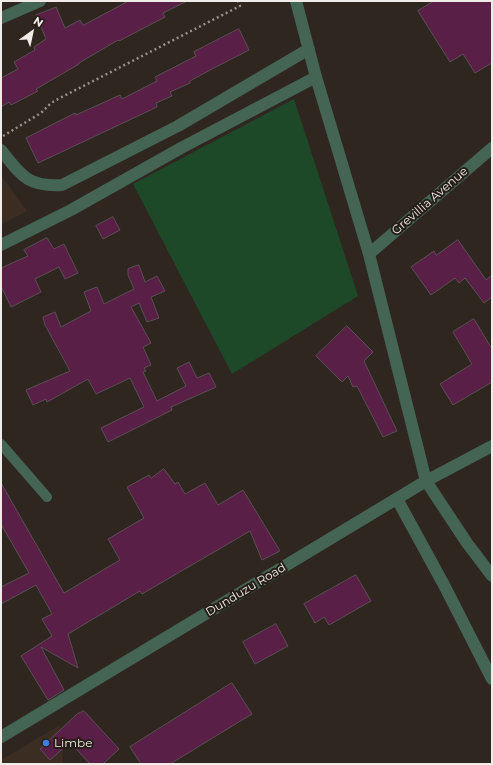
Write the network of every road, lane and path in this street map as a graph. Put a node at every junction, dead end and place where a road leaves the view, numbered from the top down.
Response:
1 (40, 1) edge
2 (238, 1) edge
3 (296, 1) edge
4 (1, 18) edge
5 (309, 49) junction
6 (316, 77) junction
7 (1, 137) edge
8 (492, 148) edge
9 (1, 150) edge
10 (1, 245) edge
11 (369, 254) junction
12 (1, 444) edge
13 (492, 446) edge
14 (426, 482) junction
15 (47, 497) dead end
16 (397, 499) junction
17 (492, 576) edge
18 (492, 679) edge
19 (1, 737) edge

1 - 4 street
2 - 7 path
3 - 5 street
5 - 6 street
5 - 9 street
6 - 10 street
6 - 11 street
8 - 11 street, Grevillia Avenue
11 - 14 street
12 - 15 lane
13 - 14 street, Dunduzu Road
14 - 16 street, Dunduzu Road
14 - 17 street
16 - 18 street
16 - 19 street, Dunduzu Road

